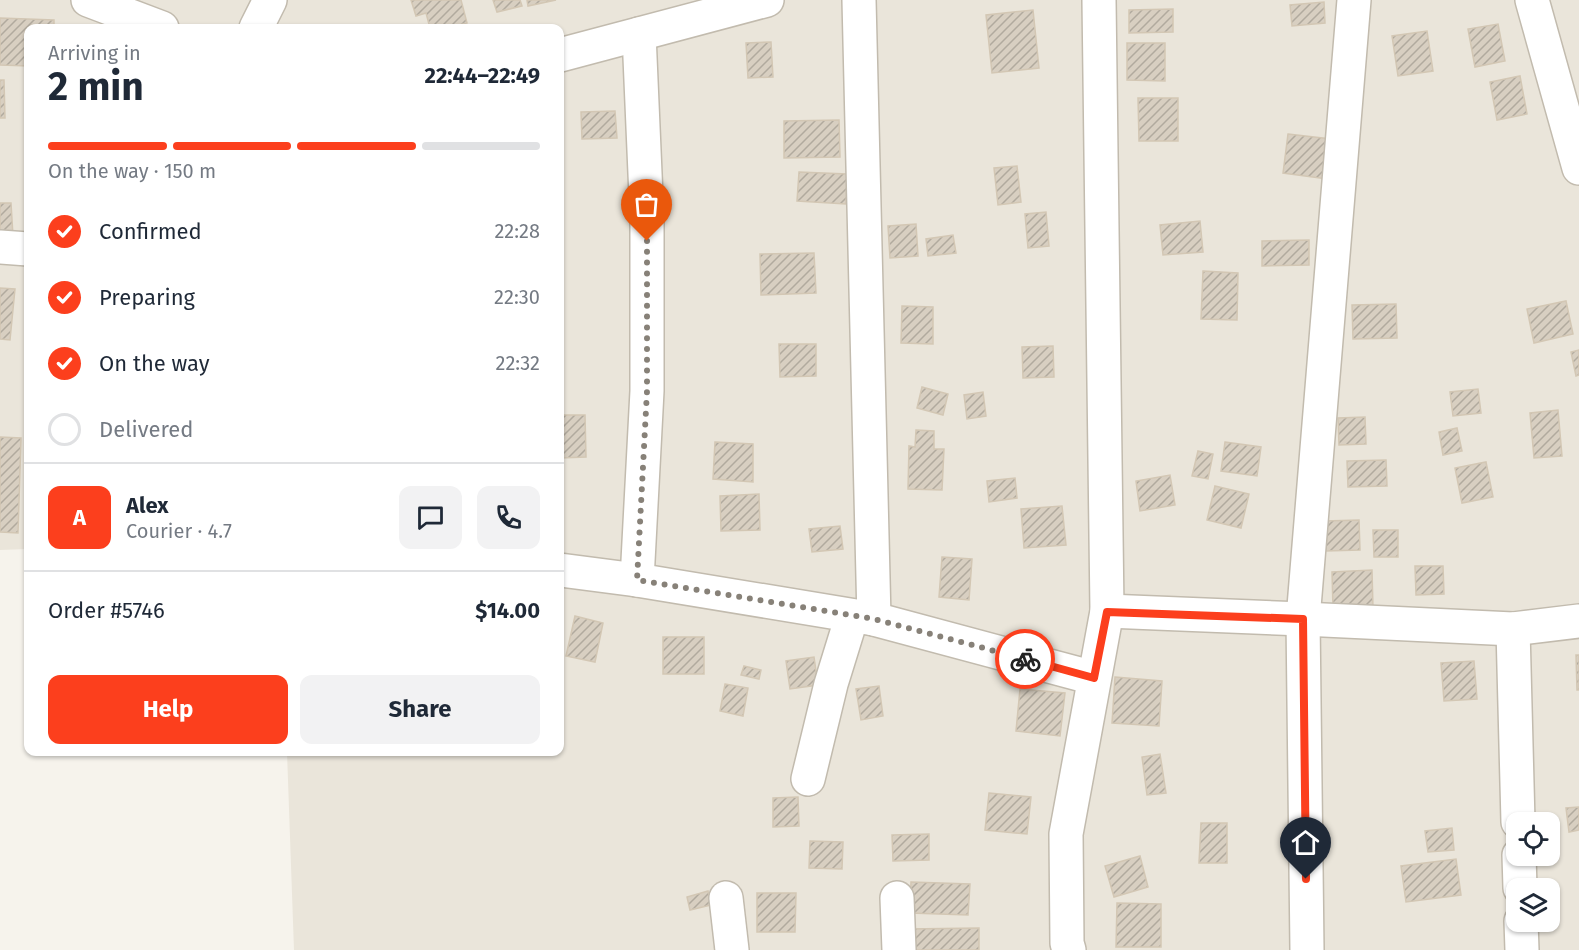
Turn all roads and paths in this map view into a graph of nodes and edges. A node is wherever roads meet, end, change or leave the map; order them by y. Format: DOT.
graph roads {
  1 [pos="88,0"];
  2 [pos="270,0"];
  3 [pos="766,0"];
  4 [pos="859,0"];
  5 [pos="1099,0"];
  6 [pos="1354,0"];
  7 [pos="1532,0"];
  8 [pos="151,24"];
  9 [pos="258,24"];
  10 [pos="639,34"];
  11 [pos="564,54"];
  12 [pos="1579,168"];
  13 [pos="0,247"];
  14 [pos="24,249"];
  15 [pos="564,571"];
  16 [pos="637,580"];
  17 [pos="1107,612"];
  18 [pos="863,617"];
  19 [pos="1303,619"];
  20 [pos="1579,621"];
  21 [pos="1513,629"];
  22 [pos="1094,678"];
  23 [pos="808,779"];
  24 [pos="1518,812"];
  25 [pos="726,898"];
  26 [pos="897,898"];
  27 [pos="1521,932"];
  28 [pos="732,950"];
  29 [pos="899,950"];
  30 [pos="1069,950"];
  31 [pos="1306,950"];
  32 [pos="1522,950"];
  1 -- 8 [label="street"];
  2 -- 9 [label="street"];
  3 -- 10 [label="street"];
  4 -- 18 [label="street"];
  5 -- 17 [label="street"];
  6 -- 19 [label="street"];
  7 -- 12 [label="street"];
  10 -- 11 [label="street"];
  10 -- 16 [label="street"];
  13 -- 14 [label="street"];
  15 -- 16 [label="street"];
  16 -- 18 [label="street"];
  17 -- 19 [label="street"];
  17 -- 22 [label="street"];
  18 -- 22 [label="street"];
  18 -- 23 [label="street"];
  19 -- 21 [label="street"];
  19 -- 31 [label="street"];
  20 -- 21 [label="street"];
  21 -- 24 [label="street"];
  22 -- 30 [label="street"];
  25 -- 28 [label="street"];
  26 -- 29 [label="street"];
  27 -- 32 [label="street"];
}
